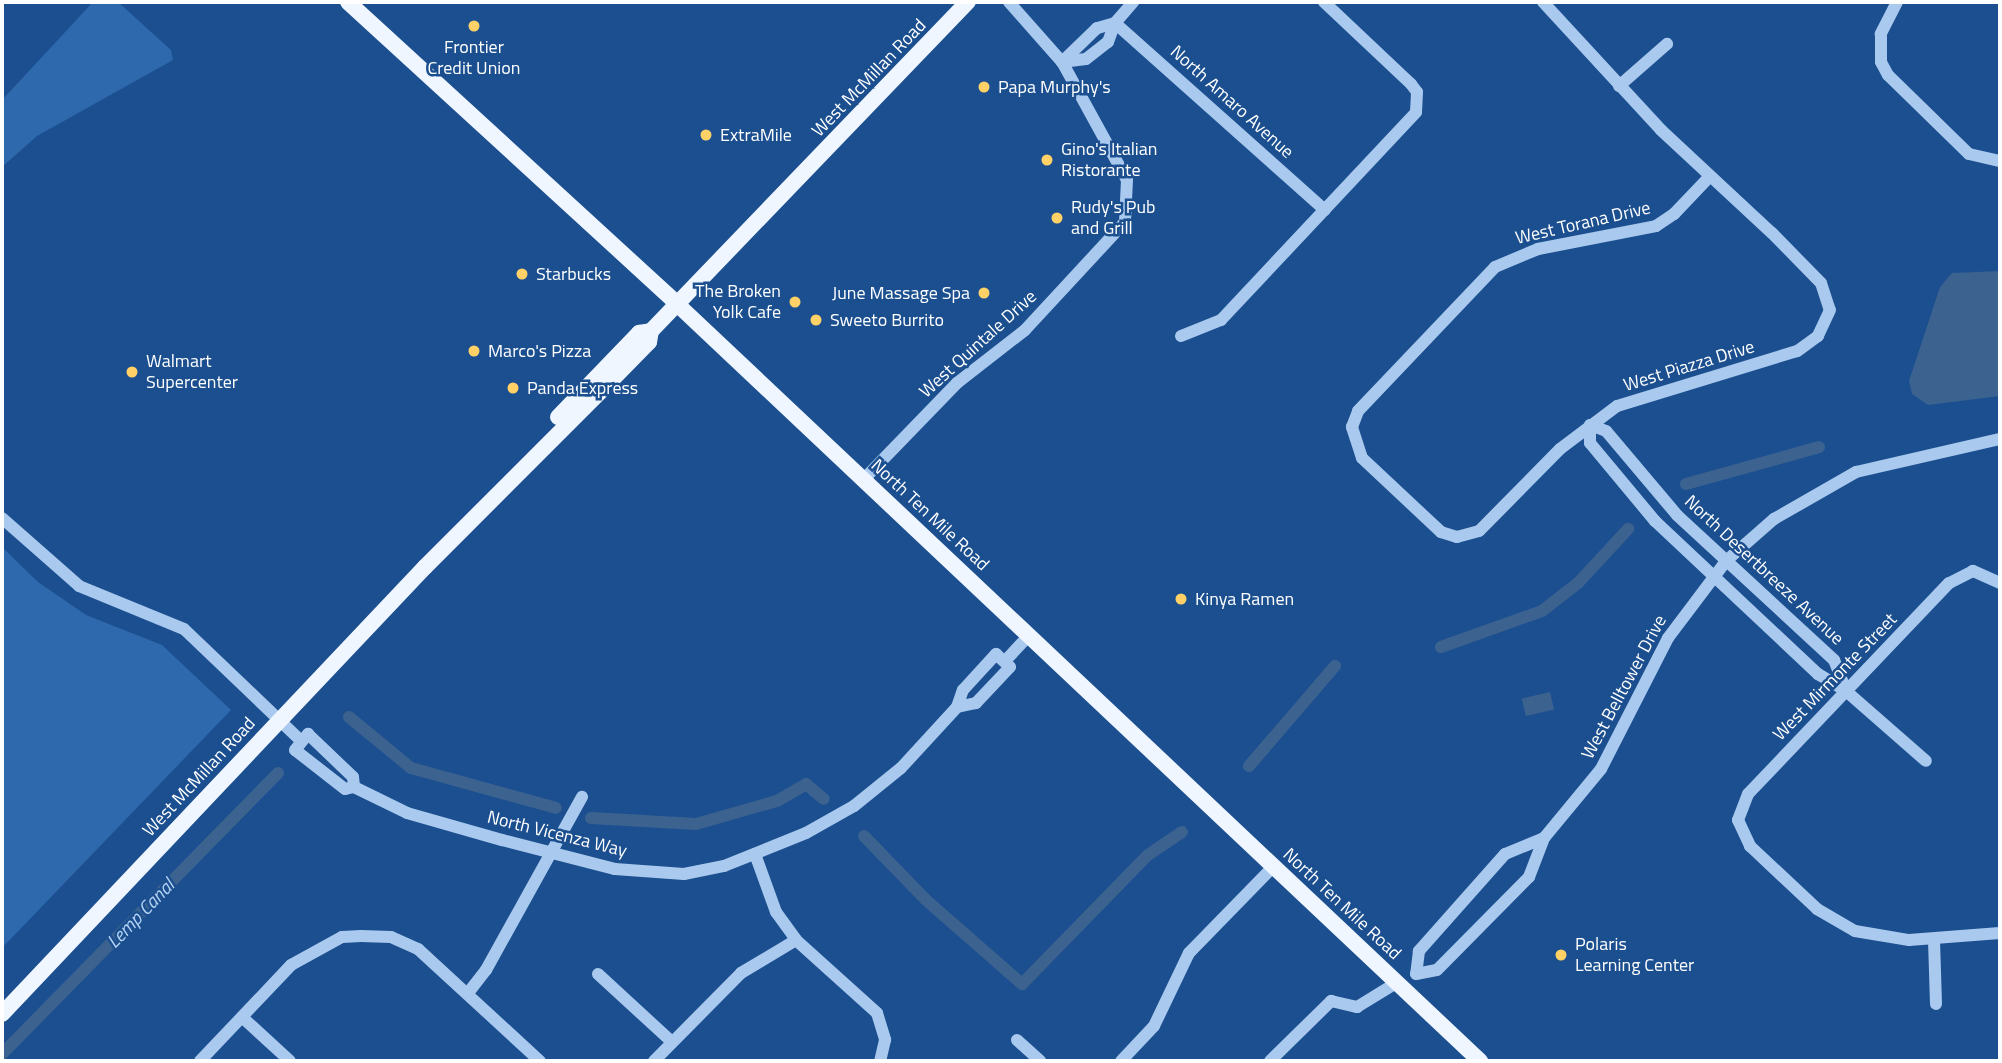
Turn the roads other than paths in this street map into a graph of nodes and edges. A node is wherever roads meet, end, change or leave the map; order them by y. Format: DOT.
graph roads {
  1 [pos="348,2"];
  2 [pos="968,2"];
  3 [pos="1009,2"];
  4 [pos="1133,2"];
  5 [pos="1324,2"];
  6 [pos="1543,2"];
  7 [pos="1897,2"];
  8 [pos="1115,23"];
  9 [pos="1667,44"];
  10 [pos="1062,62"];
  11 [pos="1619,86"];
  12 [pos="1996,162"];
  13 [pos="1710,176"];
  14 [pos="1325,210"];
  15 [pos="677,303"];
  16 [pos="1181,336"];
  17 [pos="1590,425"];
  18 [pos="2000,439"];
  19 [pos="864,480"];
  20 [pos="2,518"];
  21 [pos="1457,537"];
  22 [pos="1726,561"];
  23 [pos="1713,575"];
  24 [pos="2000,583"];
  25 [pos="1029,635"];
  26 [pos="1006,660"];
  27 [pos="1846,691"];
  28 [pos="957,706"];
  29 [pos="280,720"];
  30 [pos="300,740"];
  31 [pos="1926,761"];
  32 [pos="354,787"];
  33 [pos="582,797"];
  34 [pos="1544,838"];
  35 [pos="551,853"];
  36 [pos="755,854"];
  37 [pos="1274,866"];
  38 [pos="2000,933"];
  39 [pos="796,940"];
  40 [pos="1934,940"];
  41 [pos="598,974"];
  42 [pos="1416,974"];
  43 [pos="1401,985"];
  44 [pos="468,993"];
  45 [pos="1936,1004"];
  46 [pos="2,1014"];
  47 [pos="242,1017"];
  48 [pos="1017,1040"];
  49 [pos="673,1042"];
  50 [pos="200,1061"];
  51 [pos="290,1061"];
  52 [pos="541,1061"];
  53 [pos="654,1061"];
  54 [pos="880,1061"];
  55 [pos="1040,1061"];
  56 [pos="1121,1061"];
  57 [pos="1270,1061"];
  58 [pos="1480,1061"];
  1 -- 15 [label="main road, North Ten Mile Road"];
  2 -- 15 [label="main road, West McMillan Road"];
  3 -- 10 [label="street"];
  4 -- 8 [label="street"];
  5 -- 14 [label="street"];
  6 -- 11 [label="street"];
  7 -- 12 [label="street"];
  8 -- 10 [label="street"];
  8 -- 14 [label="street, North Amaro Avenue"];
  9 -- 11 [label="street"];
  10 -- 19 [label="street, West Quintale Drive"];
  11 -- 13 [label="street"];
  13 -- 17 [label="street, West Piazza Drive"];
  13 -- 21 [label="street, West Torana Drive"];
  14 -- 16 [label="street"];
  15 -- 19 [label="main road, North Ten Mile Road"];
  15 -- 29 [label="main road, West McMillan Road"];
  17 -- 21 [label="street, West Piazza Drive"];
  17 -- 22 [label="street, North Desertbreeze Avenue"];
  17 -- 23 [label="street"];
  18 -- 22 [label="street, West Belltower Drive"];
  19 -- 25 [label="main road, North Ten Mile Road"];
  20 -- 29 [label="street, North Vicenza Way"];
  22 -- 23 [label="street, West Belltower Drive"];
  22 -- 27 [label="street, North Desertbreeze Avenue"];
  23 -- 27 [label="street"];
  23 -- 34 [label="street, West Belltower Drive"];
  24 -- 27 [label="street, West Mirmonte Street"];
  25 -- 26 [label="street, North Vicenza Way"];
  25 -- 37 [label="main road, North Ten Mile Road"];
  26 -- 28 [label="street, North Vicenza Way"];
  26 -- 28 [label="street, North Vicenza Way"];
  27 -- 31 [label="street"];
  27 -- 40 [label="street, West Mirmonte Street"];
  28 -- 36 [label="street, North Vicenza Way"];
  29 -- 30 [label="street, North Vicenza Way"];
  29 -- 46 [label="main road, West McMillan Road"];
  30 -- 32 [label="street, North Vicenza Way"];
  30 -- 32 [label="street, North Vicenza Way"];
  32 -- 35 [label="street, North Vicenza Way"];
  33 -- 35 [label="street"];
  34 -- 42 [label="street, West Belltower Drive"];
  34 -- 42 [label="street, West Belltower Drive"];
  35 -- 36 [label="street, North Vicenza Way"];
  35 -- 44 [label="street"];
  36 -- 39 [label="street"];
  37 -- 43 [label="main road, North Ten Mile Road"];
  37 -- 56 [label="street"];
  38 -- 40 [label="street"];
  39 -- 49 [label="street"];
  39 -- 54 [label="street"];
  40 -- 45 [label="street"];
  41 -- 49 [label="street"];
  42 -- 43 [label="street, West Belltower Drive"];
  43 -- 57 [label="street, West Belltower Drive"];
  43 -- 58 [label="main road, North Ten Mile Road"];
  44 -- 47 [label="street"];
  44 -- 52 [label="street"];
  47 -- 50 [label="street"];
  47 -- 51 [label="street"];
  48 -- 55 [label="street"];
  49 -- 53 [label="street"];
}
